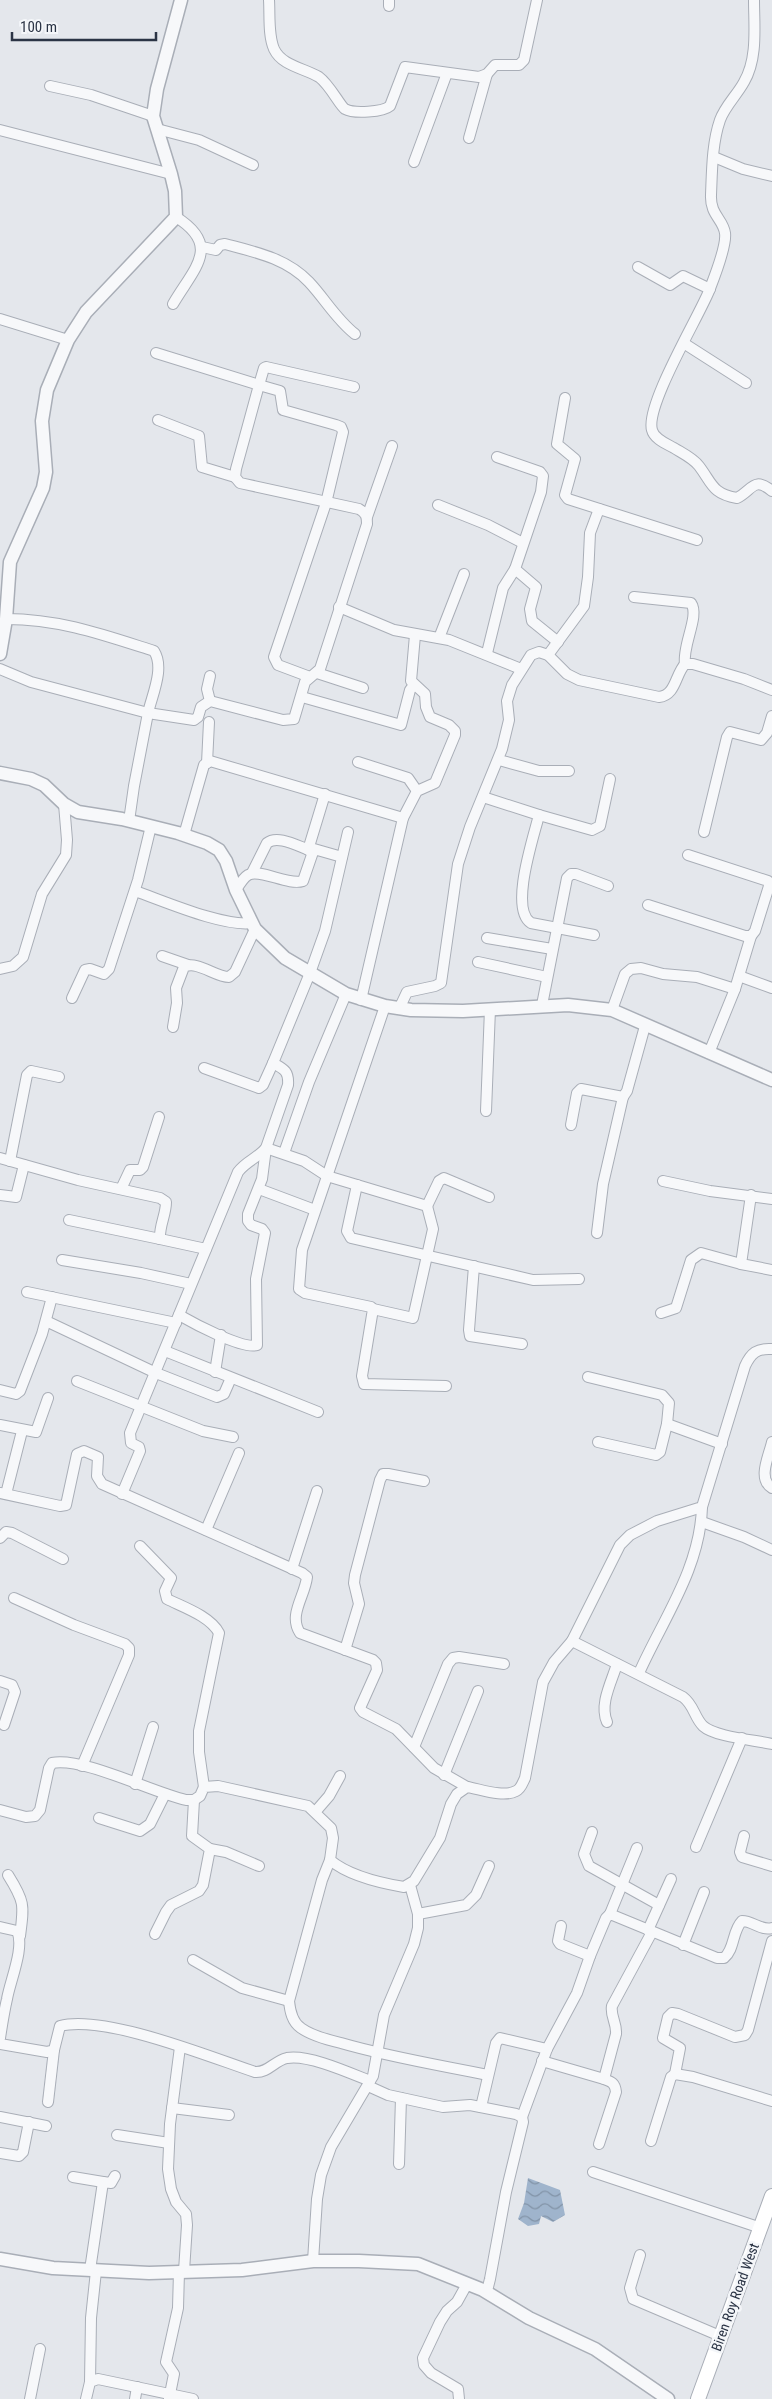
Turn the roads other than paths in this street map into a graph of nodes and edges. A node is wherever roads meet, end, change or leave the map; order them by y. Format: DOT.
graph roads {
  1 [pos="181,0"];
  2 [pos="269,0"];
  3 [pos="537,0"];
  4 [pos="754,0"];
  5 [pos="447,73"];
  6 [pos="487,74"];
  7 [pos="50,86"];
  8 [pos="155,123"];
  9 [pos="0,130"];
  10 [pos="469,138"];
  11 [pos="714,157"];
  12 [pos="414,162"];
  13 [pos="253,165"];
  14 [pos="171,174"];
  15 [pos="772,176"];
  16 [pos="176,217"];
  17 [pos="202,247"];
  18 [pos="638,266"];
  19 [pos="710,289"];
  20 [pos="173,304"];
  21 [pos="0,319"];
  22 [pos="355,334"];
  23 [pos="68,340"];
  24 [pos="685,344"];
  25 [pos="156,352"];
  26 [pos="746,383"];
  27 [pos="258,385"];
  28 [pos="354,387"];
  29 [pos="566,398"];
  30 [pos="158,420"];
  31 [pos="392,446"];
  32 [pos="497,456"];
  33 [pos="235,477"];
  34 [pos="770,485"];
  35 [pos="326,502"];
  36 [pos="438,505"];
  37 [pos="599,509"];
  38 [pos="367,517"];
  39 [pos="697,540"];
  40 [pos="523,543"];
  41 [pos="515,569"];
  42 [pos="464,574"];
  43 [pos="634,597"];
  44 [pos="339,606"];
  45 [pos="6,619"];
  46 [pos="415,636"];
  47 [pos="439,638"];
  48 [pos="1,640"];
  49 [pos="558,642"];
  50 [pos="0,654"];
  51 [pos="487,654"];
  52 [pos="548,655"];
  53 [pos="685,664"];
  54 [pos="521,668"];
  55 [pos="0,669"];
  56 [pos="313,675"];
  57 [pos="210,676"];
  58 [pos="414,684"];
  59 [pos="771,687"];
  60 [pos="363,688"];
  61 [pos="302,697"];
  62 [pos="210,702"];
  63 [pos="148,714"];
  64 [pos="772,716"];
  65 [pos="210,722"];
  66 [pos="499,760"];
  67 [pos="358,762"];
  68 [pos="207,763"];
  69 [pos="569,771"];
  70 [pos="0,773"];
  71 [pos="610,779"];
  72 [pos="417,791"];
  73 [pos="325,794"];
  74 [pos="483,797"];
  75 [pos="64,804"];
  76 [pos="540,815"];
  77 [pos="404,818"];
  78 [pos="130,821"];
  79 [pos="150,826"];
  80 [pos="348,832"];
  81 [pos="704,832"];
  82 [pos="184,834"];
  83 [pos="310,851"];
  84 [pos="688,855"];
  85 [pos="342,857"];
  86 [pos="252,873"];
  87 [pos="770,885"];
  88 [pos="608,886"];
  89 [pos="135,890"];
  90 [pos="236,890"];
  91 [pos="648,905"];
  92 [pos="768,905"];
  93 [pos="253,926"];
  94 [pos="557,927"];
  95 [pos="594,935"];
  96 [pos="751,936"];
  97 [pos="487,938"];
  98 [pos="552,949"];
  99 [pos="162,956"];
  100 [pos="478,962"];
  101 [pos="188,965"];
  102 [pos="0,969"];
  103 [pos="310,973"];
  104 [pos="739,976"];
  105 [pos="547,977"];
  106 [pos="772,988"];
  107 [pos="735,989"];
  108 [pos="346,994"];
  109 [pos="72,998"];
  110 [pos="361,1000"];
  111 [pos="542,1005"];
  112 [pos="385,1006"];
  113 [pos="399,1009"];
  114 [pos="490,1009"];
  115 [pos="612,1010"];
  116 [pos="645,1026"];
  117 [pos="173,1027"];
  118 [pos="709,1052"];
  119 [pos="273,1063"];
  120 [pos="204,1068"];
  121 [pos="59,1077"];
  122 [pos="772,1080"];
  123 [pos="623,1097"];
  124 [pos="486,1111"];
  125 [pos="159,1117"];
  126 [pos="571,1125"];
  127 [pos="266,1148"];
  128 [pos="284,1153"];
  129 [pos="5,1160"];
  130 [pos="24,1165"];
  131 [pos="326,1176"];
  132 [pos="663,1181"];
  133 [pos="358,1185"];
  134 [pos="121,1189"];
  135 [pos="259,1189"];
  136 [pos="0,1195"];
  137 [pos="751,1195"];
  138 [pos="489,1196"];
  139 [pos="772,1199"];
  140 [pos="427,1206"];
  141 [pos="315,1210"];
  142 [pos="69,1220"];
  143 [pos="597,1234"];
  144 [pos="160,1239"];
  145 [pos="206,1249"];
  146 [pos="428,1256"];
  147 [pos="62,1260"];
  148 [pos="742,1264"];
  149 [pos="474,1266"];
  150 [pos="772,1270"];
  151 [pos="579,1279"];
  152 [pos="191,1284"];
  153 [pos="27,1292"];
  154 [pos="52,1297"];
  155 [pos="373,1310"];
  156 [pos="661,1313"];
  157 [pos="177,1319"];
  158 [pos="46,1321"];
  159 [pos="221,1335"];
  160 [pos="522,1344"];
  161 [pos="772,1349"];
  162 [pos="165,1351"];
  163 [pos="215,1372"];
  164 [pos="156,1373"];
  165 [pos="231,1378"];
  166 [pos="588,1378"];
  167 [pos="77,1381"];
  168 [pos="446,1386"];
  169 [pos="0,1390"];
  170 [pos="48,1398"];
  171 [pos="141,1408"];
  172 [pos="318,1412"];
  173 [pos="0,1424"];
  174 [pos="667,1424"];
  175 [pos="22,1431"];
  176 [pos="233,1437"];
  177 [pos="598,1442"];
  178 [pos="772,1442"];
  179 [pos="722,1444"];
  180 [pos="239,1453"];
  181 [pos="424,1481"];
  182 [pos="772,1488"];
  183 [pos="317,1491"];
  184 [pos="3,1494"];
  185 [pos="122,1494"];
  186 [pos="702,1508"];
  187 [pos="702,1522"];
  188 [pos="206,1530"];
  189 [pos="0,1538"];
  190 [pos="140,1546"];
  191 [pos="772,1550"];
  192 [pos="63,1559"];
  193 [pos="292,1569"];
  194 [pos="14,1598"];
  195 [pos="572,1641"];
  196 [pos="345,1650"];
  197 [pos="504,1664"];
  198 [pos="618,1664"];
  199 [pos="639,1674"];
  200 [pos="0,1681"];
  201 [pos="478,1692"];
  202 [pos="607,1722"];
  203 [pos="4,1725"];
  204 [pos="153,1727"];
  205 [pos="742,1738"];
  206 [pos="771,1743"];
  207 [pos="414,1747"];
  208 [pos="82,1766"];
  209 [pos="444,1775"];
  210 [pos="340,1776"];
  211 [pos="135,1784"];
  212 [pos="204,1786"];
  213 [pos="467,1787"];
  214 [pos="164,1794"];
  215 [pos="194,1800"];
  216 [pos="0,1810"];
  217 [pos="316,1811"];
  218 [pos="99,1818"];
  219 [pos="592,1832"];
  220 [pos="744,1836"];
  221 [pos="696,1847"];
  222 [pos="637,1848"];
  223 [pos="210,1849"];
  224 [pos="330,1860"];
  225 [pos="259,1866"];
  226 [pos="489,1866"];
  227 [pos="772,1866"];
  228 [pos="8,1874"];
  229 [pos="671,1878"];
  230 [pos="410,1885"];
  231 [pos="622,1886"];
  232 [pos="704,1892"];
  233 [pos="659,1905"];
  234 [pos="418,1914"];
  235 [pos="610,1914"];
  236 [pos="561,1926"];
  237 [pos="0,1927"];
  238 [pos="772,1928"];
  239 [pos="650,1931"];
  240 [pos="155,1934"];
  241 [pos="20,1936"];
  242 [pos="772,1942"];
  243 [pos="683,1945"];
  244 [pos="590,1956"];
  245 [pos="193,1960"];
  246 [pos="289,2001"];
  247 [pos="0,2038"];
  248 [pos="0,2044"];
  249 [pos="180,2047"];
  250 [pos="547,2049"];
  251 [pos="54,2050"];
  252 [pos="377,2052"];
  253 [pos="542,2061"];
  254 [pos="675,2074"];
  255 [pos="488,2075"];
  256 [pos="604,2079"];
  257 [pos="369,2084"];
  258 [pos="401,2098"];
  259 [pos="772,2101"];
  260 [pos="48,2102"];
  261 [pos="481,2107"];
  262 [pos="172,2108"];
  263 [pos="229,2115"];
  264 [pos="522,2117"];
  265 [pos="0,2118"];
  266 [pos="29,2122"];
  267 [pos="46,2126"];
  268 [pos="117,2135"];
  269 [pos="650,2141"];
  270 [pos="169,2143"];
  271 [pos="599,2144"];
  272 [pos="0,2153"];
  273 [pos="398,2164"];
  274 [pos="593,2172"];
  275 [pos="115,2176"];
  276 [pos="73,2177"];
  277 [pos="103,2182"];
  278 [pos="772,2196"];
  279 [pos="761,2228"];
  280 [pos="640,2255"];
  281 [pos="0,2259"];
  282 [pos="312,2261"];
  283 [pos="93,2270"];
  284 [pos="181,2272"];
  285 [pos="467,2284"];
  286 [pos="483,2290"];
  287 [pos="720,2336"];
  288 [pos="40,2350"];
  289 [pos="90,2382"];
  290 [pos="137,2387"];
  291 [pos="170,2397"];
  292 [pos="30,2399"];
  293 [pos="86,2399"];
  294 [pos="135,2399"];
  295 [pos="192,2399"];
  296 [pos="459,2399"];
  297 [pos="668,2399"];
  298 [pos="698,2399"];
  1 -- 8 [label="street"];
  2 -- 5 [label="street"];
  3 -- 6 [label="street"];
  4 -- 11 [label="street"];
  5 -- 6 [label="street"];
  5 -- 12 [label="street"];
  6 -- 10 [label="street"];
  7 -- 8 [label="street"];
  8 -- 13 [label="street"];
  8 -- 14 [label="street"];
  9 -- 14 [label="street"];
  11 -- 15 [label="street"];
  11 -- 19 [label="street"];
  14 -- 16 [label="street"];
  16 -- 17 [label="street"];
  16 -- 23 [label="street"];
  17 -- 20 [label="street"];
  17 -- 22 [label="street"];
  18 -- 19 [label="street"];
  19 -- 24 [label="street"];
  21 -- 23 [label="street"];
  23 -- 45 [label="street"];
  24 -- 26 [label="street"];
  24 -- 34 [label="street"];
  25 -- 27 [label="street"];
  27 -- 28 [label="street"];
  27 -- 33 [label="street"];
  27 -- 35 [label="street"];
  29 -- 37 [label="street"];
  30 -- 33 [label="street"];
  31 -- 38 [label="street"];
  32 -- 40 [label="street"];
  33 -- 35 [label="street"];
  35 -- 38 [label="street"];
  35 -- 56 [label="street"];
  36 -- 40 [label="street"];
  37 -- 39 [label="street"];
  37 -- 49 [label="street"];
  38 -- 44 [label="street"];
  40 -- 41 [label="street"];
  41 -- 49 [label="street"];
  41 -- 51 [label="street"];
  42 -- 47 [label="street"];
  43 -- 53 [label="street"];
  44 -- 46 [label="street"];
  44 -- 56 [label="street"];
  45 -- 48 [label="street"];
  45 -- 63 [label="street"];
  46 -- 47 [label="street"];
  46 -- 58 [label="street"];
  47 -- 51 [label="street"];
  48 -- 50 [label="street"];
  49 -- 52 [label="street"];
  51 -- 54 [label="street"];
  52 -- 53 [label="street"];
  52 -- 54 [label="street"];
  53 -- 59 [label="street"];
  54 -- 66 [label="street"];
  55 -- 63 [label="street"];
  56 -- 60 [label="street"];
  56 -- 61 [label="street"];
  57 -- 62 [label="street"];
  58 -- 61 [label="street"];
  58 -- 72 [label="street"];
  61 -- 62 [label="street"];
  62 -- 63 [label="street"];
  63 -- 78 [label="street"];
  64 -- 81 [label="street"];
  65 -- 68 [label="street"];
  66 -- 69 [label="street"];
  66 -- 74 [label="street"];
  67 -- 72 [label="street"];
  68 -- 73 [label="street"];
  68 -- 82 [label="street"];
  70 -- 75 [label="street"];
  71 -- 76 [label="street"];
  72 -- 77 [label="street"];
  73 -- 77 [label="street"];
  73 -- 83 [label="street"];
  74 -- 76 [label="street"];
  74 -- 113 [label="street"];
  75 -- 78 [label="street"];
  75 -- 102 [label="street"];
  76 -- 94 [label="street"];
  77 -- 110 [label="street"];
  78 -- 79 [label="street"];
  79 -- 82 [label="street"];
  79 -- 89 [label="street"];
  80 -- 85 [label="street"];
  82 -- 90 [label="street"];
  83 -- 85 [label="street"];
  83 -- 86 [label="street"];
  83 -- 86 [label="street"];
  84 -- 87 [label="street"];
  85 -- 103 [label="street"];
  86 -- 90 [label="street"];
  87 -- 92 [label="street"];
  88 -- 94 [label="street"];
  89 -- 93 [label="street"];
  89 -- 109 [label="street"];
  90 -- 93 [label="street"];
  91 -- 96 [label="street"];
  92 -- 96 [label="street"];
  93 -- 101 [label="street"];
  93 -- 103 [label="street"];
  94 -- 95 [label="street"];
  94 -- 98 [label="street"];
  96 -- 104 [label="street"];
  97 -- 98 [label="street"];
  98 -- 105 [label="street"];
  99 -- 101 [label="street"];
  100 -- 105 [label="street"];
  101 -- 117 [label="street"];
  103 -- 108 [label="street"];
  103 -- 119 [label="street"];
  104 -- 106 [label="street"];
  104 -- 107 [label="street"];
  105 -- 111 [label="street"];
  107 -- 115 [label="street"];
  107 -- 118 [label="street"];
  108 -- 110 [label="street"];
  108 -- 128 [label="street"];
  110 -- 112 [label="street"];
  111 -- 114 [label="street"];
  111 -- 115 [label="street"];
  112 -- 113 [label="street"];
  112 -- 131 [label="street"];
  113 -- 114 [label="street"];
  114 -- 124 [label="street"];
  115 -- 116 [label="street"];
  116 -- 118 [label="street"];
  116 -- 123 [label="street"];
  118 -- 122 [label="street"];
  119 -- 120 [label="street"];
  119 -- 127 [label="street"];
  121 -- 129 [label="street"];
  123 -- 126 [label="street"];
  123 -- 143 [label="street"];
  125 -- 134 [label="street"];
  127 -- 128 [label="street"];
  127 -- 135 [label="street"];
  127 -- 145 [label="street"];
  128 -- 131 [label="street"];
  129 -- 130 [label="street"];
  130 -- 134 [label="street"];
  130 -- 136 [label="street"];
  131 -- 133 [label="street"];
  131 -- 141 [label="street"];
  132 -- 137 [label="street"];
  133 -- 140 [label="street"];
  133 -- 146 [label="street"];
  134 -- 144 [label="street"];
  135 -- 141 [label="street"];
  135 -- 159 [label="street"];
  137 -- 139 [label="street"];
  137 -- 148 [label="street"];
  138 -- 140 [label="street"];
  140 -- 146 [label="street"];
  141 -- 155 [label="street"];
  142 -- 144 [label="street"];
  144 -- 145 [label="street"];
  145 -- 152 [label="street"];
  146 -- 149 [label="street"];
  146 -- 155 [label="street"];
  147 -- 152 [label="street"];
  148 -- 150 [label="street"];
  148 -- 156 [label="street"];
  149 -- 151 [label="street"];
  149 -- 160 [label="street"];
  152 -- 157 [label="street"];
  153 -- 154 [label="street"];
  154 -- 157 [label="street"];
  154 -- 158 [label="street"];
  155 -- 168 [label="street"];
  157 -- 159 [label="street"];
  157 -- 162 [label="street"];
  158 -- 164 [label="street"];
  158 -- 169 [label="street"];
  159 -- 163 [label="street"];
  161 -- 179 [label="street"];
  162 -- 163 [label="street"];
  162 -- 164 [label="street"];
  163 -- 165 [label="street"];
  164 -- 165 [label="street"];
  164 -- 171 [label="street"];
  165 -- 172 [label="street"];
  166 -- 174 [label="street"];
  167 -- 171 [label="street"];
  170 -- 175 [label="street"];
  171 -- 176 [label="street"];
  171 -- 185 [label="street"];
  173 -- 175 [label="street"];
  174 -- 177 [label="street"];
  174 -- 179 [label="street"];
  175 -- 184 [label="street"];
  178 -- 182 [label="street"];
  179 -- 186 [label="street"];
  180 -- 188 [label="street"];
  181 -- 196 [label="street"];
  183 -- 193 [label="street"];
  184 -- 185 [label="street"];
  185 -- 188 [label="street"];
  186 -- 187 [label="street"];
  186 -- 195 [label="street"];
  187 -- 191 [label="street"];
  187 -- 199 [label="street"];
  188 -- 193 [label="street"];
  189 -- 192 [label="street"];
  190 -- 212 [label="street"];
  193 -- 196 [label="street"];
  194 -- 208 [label="street"];
  195 -- 198 [label="street"];
  195 -- 213 [label="street"];
  196 -- 207 [label="street"];
  197 -- 207 [label="street"];
  198 -- 199 [label="street"];
  198 -- 202 [label="street"];
  199 -- 205 [label="street"];
  200 -- 203 [label="street"];
  201 -- 209 [label="street"];
  204 -- 211 [label="street"];
  205 -- 206 [label="street"];
  205 -- 221 [label="street"];
  207 -- 209 [label="street"];
  208 -- 211 [label="street"];
  208 -- 216 [label="street"];
  209 -- 213 [label="street"];
  210 -- 217 [label="street"];
  211 -- 214 [label="street"];
  212 -- 215 [label="street"];
  212 -- 217 [label="street"];
  213 -- 230 [label="street"];
  214 -- 215 [label="street"];
  214 -- 218 [label="street"];
  215 -- 223 [label="street"];
  217 -- 224 [label="street"];
  219 -- 231 [label="street"];
  220 -- 227 [label="street"];
  222 -- 231 [label="street"];
  223 -- 225 [label="street"];
  223 -- 240 [label="street"];
  224 -- 230 [label="street"];
  224 -- 246 [label="street"];
  226 -- 234 [label="street"];
  228 -- 241 [label="street"];
  229 -- 233 [label="street"];
  230 -- 234 [label="street"];
  231 -- 233 [label="street"];
  231 -- 235 [label="street"];
  232 -- 243 [label="street"];
  233 -- 239 [label="street"];
  234 -- 252 [label="street"];
  235 -- 239 [label="street"];
  235 -- 244 [label="street"];
  236 -- 244 [label="street"];
  237 -- 241 [label="street"];
  238 -- 243 [label="street"];
  239 -- 243 [label="street"];
  239 -- 256 [label="street"];
  241 -- 247 [label="street"];
  242 -- 254 [label="street"];
  244 -- 250 [label="street"];
  245 -- 246 [label="street"];
  246 -- 252 [label="street"];
  248 -- 251 [label="street"];
  249 -- 251 [label="street"];
  249 -- 257 [label="street"];
  249 -- 262 [label="street"];
  250 -- 253 [label="street"];
  250 -- 255 [label="street"];
  251 -- 260 [label="street"];
  252 -- 255 [label="street"];
  252 -- 257 [label="street"];
  253 -- 256 [label="street"];
  253 -- 264 [label="street"];
  254 -- 259 [label="street"];
  254 -- 269 [label="street"];
  255 -- 261 [label="street"];
  256 -- 271 [label="street"];
  257 -- 258 [label="street"];
  257 -- 282 [label="street"];
  258 -- 261 [label="street"];
  258 -- 273 [label="street"];
  261 -- 264 [label="street"];
  262 -- 263 [label="street"];
  262 -- 270 [label="street"];
  264 -- 286 [label="street"];
  265 -- 266 [label="street"];
  266 -- 267 [label="street"];
  266 -- 272 [label="street"];
  268 -- 270 [label="street"];
  270 -- 284 [label="street"];
  274 -- 279 [label="street"];
  275 -- 277 [label="street"];
  276 -- 277 [label="street"];
  277 -- 283 [label="street"];
  278 -- 279 [label="main road, Biren Roy Road West"];
  279 -- 287 [label="main road, Biren Roy Road West"];
  280 -- 287 [label="street"];
  281 -- 283 [label="street"];
  282 -- 284 [label="street"];
  282 -- 285 [label="street"];
  283 -- 284 [label="street"];
  283 -- 289 [label="street"];
  284 -- 291 [label="street"];
  285 -- 286 [label="street"];
  285 -- 296 [label="street"];
  286 -- 297 [label="street"];
  287 -- 298 [label="main road, Biren Roy Road West"];
  288 -- 292 [label="street"];
  289 -- 290 [label="street"];
  289 -- 293 [label="street"];
  290 -- 291 [label="street"];
  290 -- 294 [label="street"];
  291 -- 295 [label="street"];
}
